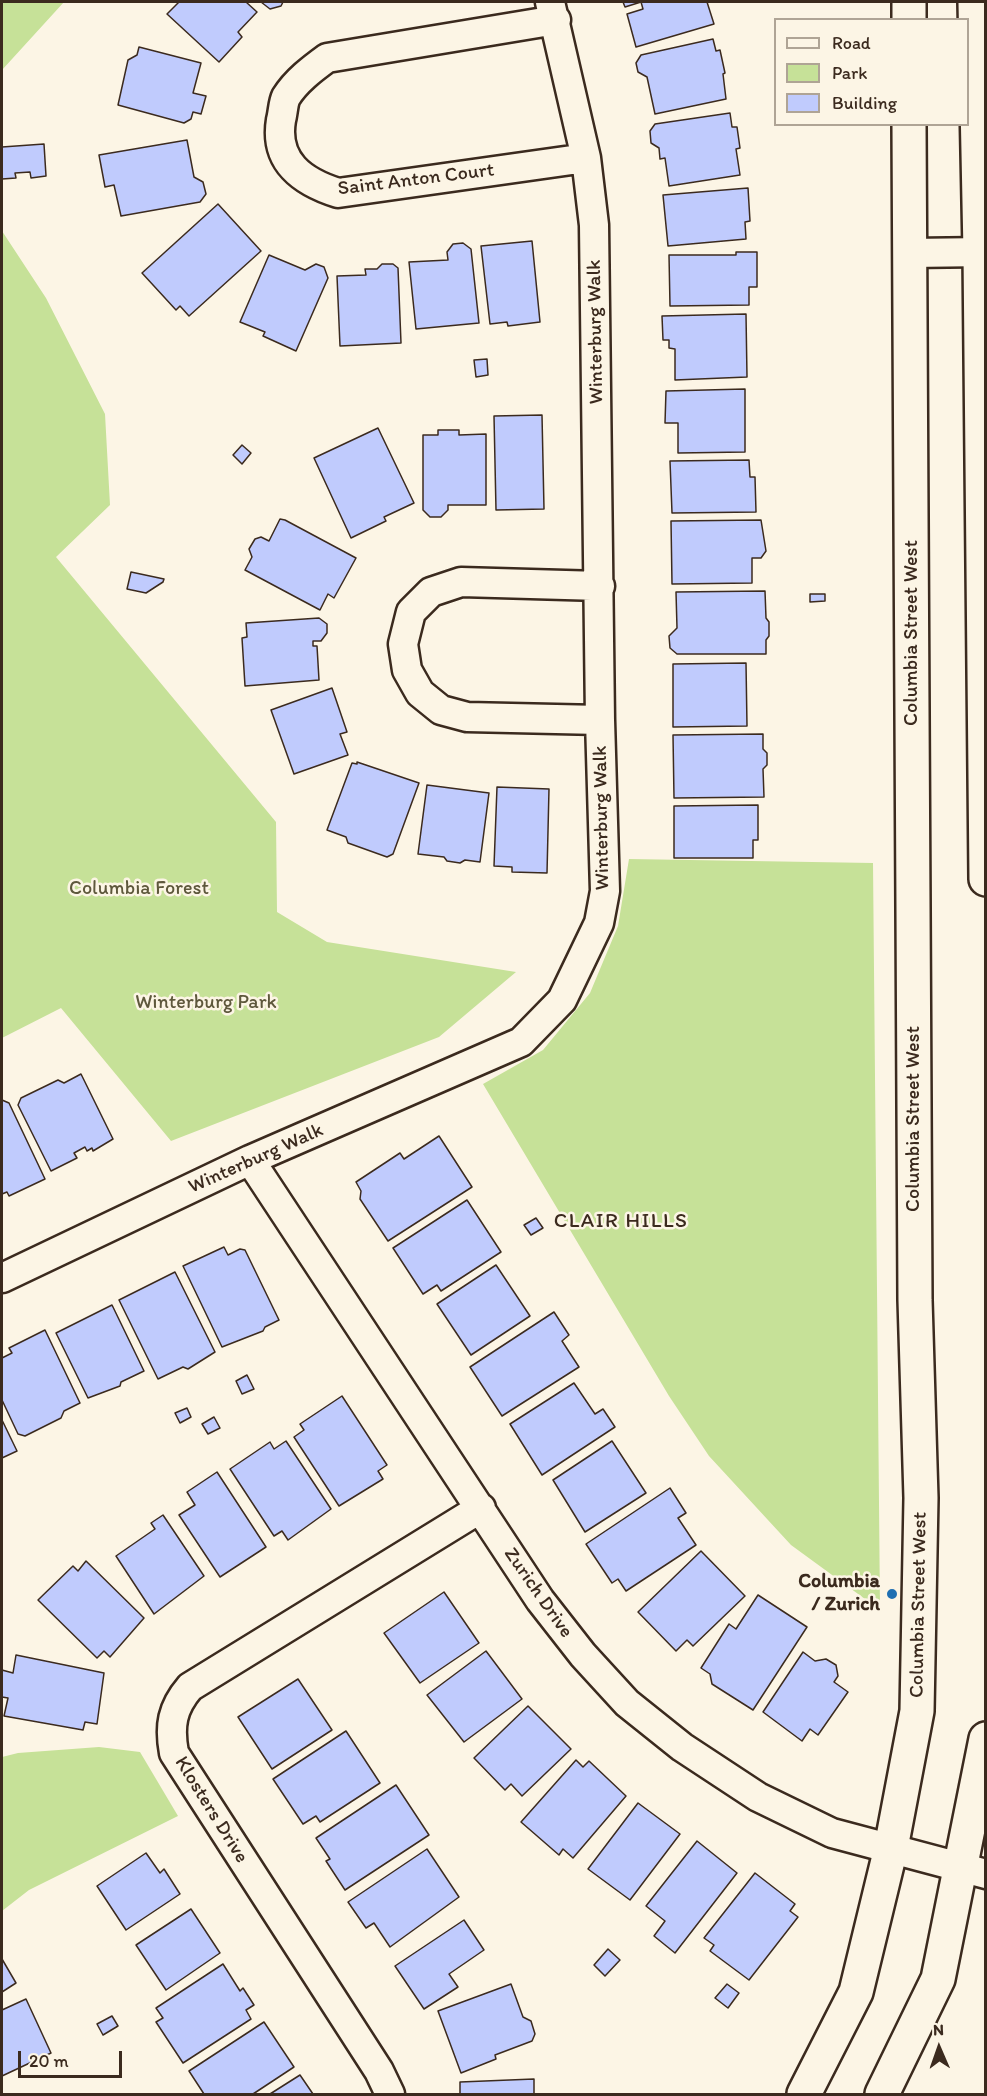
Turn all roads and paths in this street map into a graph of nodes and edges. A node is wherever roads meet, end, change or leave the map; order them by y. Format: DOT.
graph roads {
  1 [pos="909,2"];
  2 [pos="975,2"];
  3 [pos="553,11"];
  4 [pos="909,18"];
  5 [pos="909,126"];
  6 [pos="586,158"];
  7 [pos="983,252"];
  8 [pos="910,253"];
  9 [pos="600,585"];
  10 [pos="600,720"];
  11 [pos="986,879"];
  12 [pos="250,1160"];
  13 [pos="2,1278"];
  14 [pos="481,1508"];
  15 [pos="986,1739"];
  16 [pos="891,1848"];
  17 [pos="974,1871"];
  18 [pos="390,2094"];
  19 [pos="804,2094"];
  20 [pos="882,2094"];
  1 -- 4 [label="main road"];
  2 -- 7 [label="main road"];
  3 -- 6 [label="street, Winterburg Walk"];
  3 -- 6 [label="street, Saint Anton Court"];
  5 -- 8 [label="main road, Columbia Street West"];
  6 -- 9 [label="street, Winterburg Walk"];
  7 -- 8 [label="street"];
  7 -- 11 [label="main road"];
  8 -- 16 [label="main road, Columbia Street West"];
  9 -- 10 [label="street, Winterburg Walk"];
  9 -- 10 [label="street"];
  10 -- 12 [label="street, Winterburg Walk"];
  12 -- 13 [label="street, Winterburg Walk"];
  12 -- 14 [label="street, Zurich Drive"];
  14 -- 16 [label="street, Zurich Drive"];
  14 -- 18 [label="street, Klosters Drive"];
  15 -- 17 [label="main road"];
  16 -- 17 [label="street, Zurich Drive"];
  16 -- 19 [label="main road, Columbia Street West"];
  17 -- 20 [label="main road"];
}
